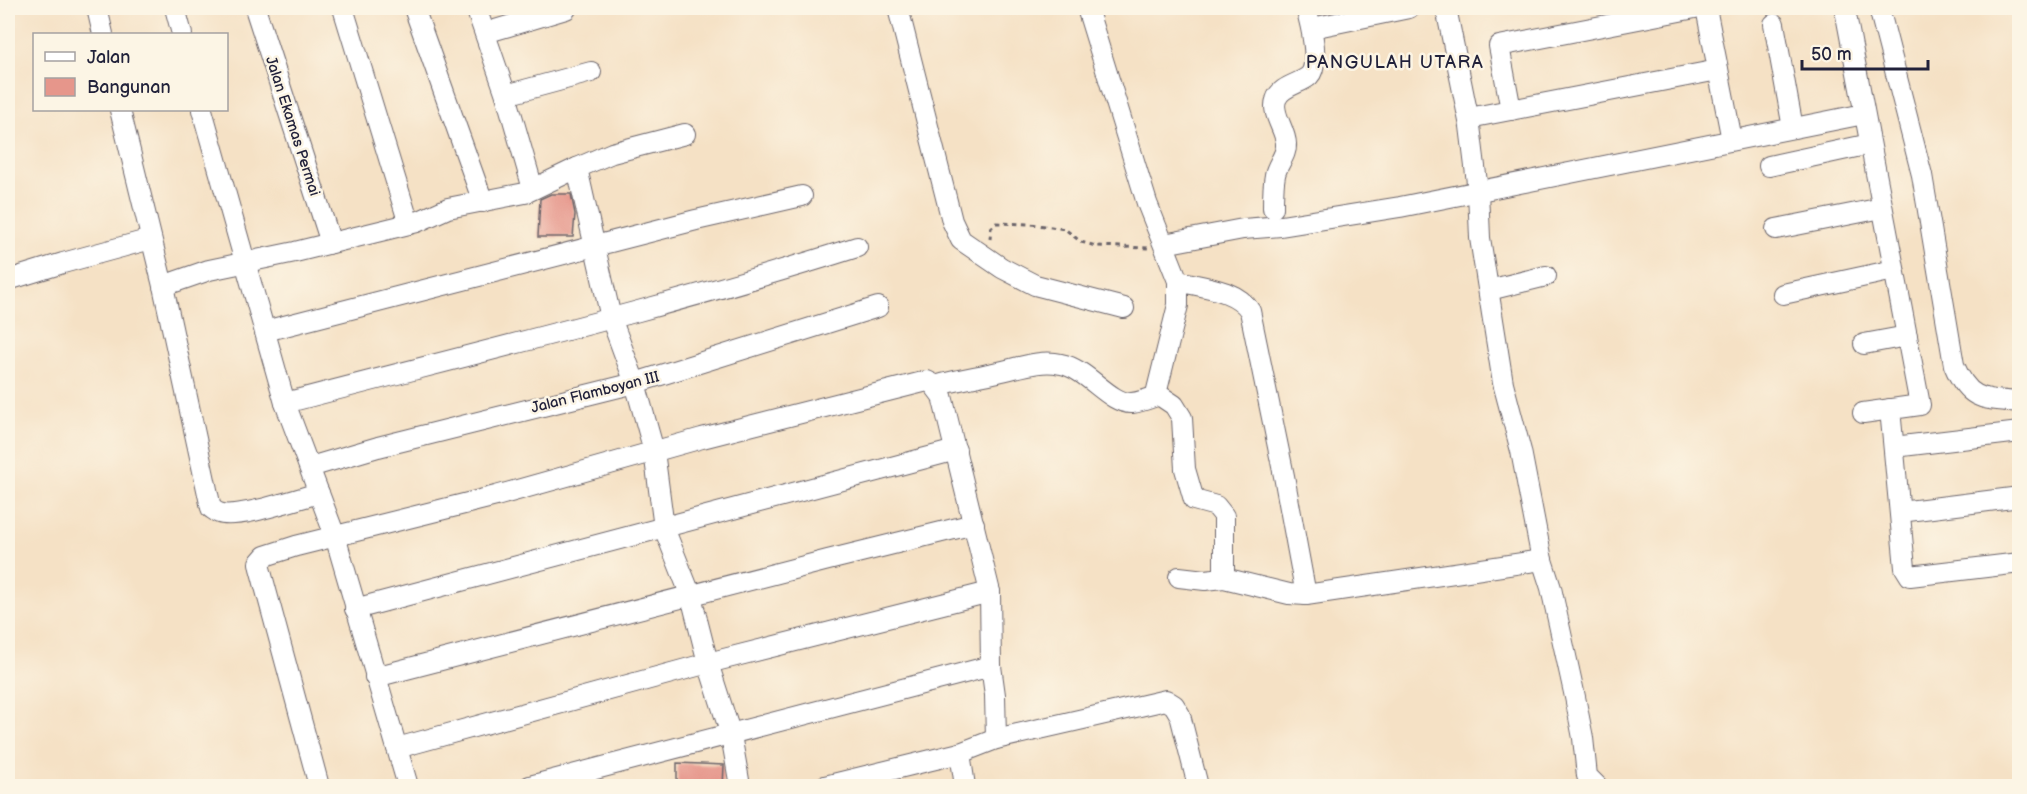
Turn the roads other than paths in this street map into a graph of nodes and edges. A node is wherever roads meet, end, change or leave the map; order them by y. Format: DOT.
graph roads {
  1 [pos="97,8"];
  2 [pos="175,8"];
  3 [pos="255,8"];
  4 [pos="343,8"];
  5 [pos="414,8"];
  6 [pos="476,8"];
  7 [pos="898,8"];
  8 [pos="1087,8"];
  9 [pos="1306,8"];
  10 [pos="1409,8"];
  11 [pos="1446,8"];
  12 [pos="1695,8"];
  13 [pos="1706,8"];
  14 [pos="1879,8"];
  15 [pos="566,9"];
  16 [pos="1846,15"];
  17 [pos="1774,24"];
  18 [pos="1312,28"];
  19 [pos="103,33"];
  20 [pos="182,33"];
  21 [pos="486,33"];
  22 [pos="1718,70"];
  23 [pos="591,72"];
  24 [pos="506,95"];
  25 [pos="1511,110"];
  26 [pos="120,111"];
  27 [pos="202,111"];
  28 [pos="1864,114"];
  29 [pos="1469,118"];
  30 [pos="1793,128"];
  31 [pos="686,134"];
  32 [pos="1732,140"];
  33 [pos="1870,144"];
  34 [pos="1769,166"];
  35 [pos="577,168"];
  36 [pos="533,189"];
  37 [pos="1478,191"];
  38 [pos="802,196"];
  39 [pos="483,202"];
  40 [pos="1273,208"];
  41 [pos="1882,208"];
  42 [pos="409,224"];
  43 [pos="1776,229"];
  44 [pos="151,239"];
  45 [pos="331,243"];
  46 [pos="1164,244"];
  47 [pos="857,246"];
  48 [pos="594,247"];
  49 [pos="246,262"];
  50 [pos="1894,270"];
  51 [pos="1546,276"];
  52 [pos="8,280"];
  53 [pos="1178,280"];
  54 [pos="163,286"];
  55 [pos="1489,290"];
  56 [pos="1783,294"];
  57 [pos="878,307"];
  58 [pos="1124,308"];
  59 [pos="611,318"];
  60 [pos="266,331"];
  61 [pos="1907,336"];
  62 [pos="1864,344"];
  63 [pos="635,383"];
  64 [pos="935,386"];
  65 [pos="1159,395"];
  66 [pos="2019,402"];
  67 [pos="285,403"];
  68 [pos="1890,409"];
  69 [pos="1863,413"];
  70 [pos="2019,432"];
  71 [pos="1894,447"];
  72 [pos="956,450"];
  73 [pos="654,451"];
  74 [pos="310,467"];
  75 [pos="319,493"];
  76 [pos="2019,497"];
  77 [pos="1900,512"];
  78 [pos="974,524"];
  79 [pos="664,528"];
  80 [pos="335,536"];
  81 [pos="1542,560"];
  82 [pos="2019,563"];
  83 [pos="1179,577"];
  84 [pos="1224,578"];
  85 [pos="990,592"];
  86 [pos="1306,595"];
  87 [pos="691,596"];
  88 [pos="355,609"];
  89 [pos="708,663"];
  90 [pos="991,666"];
  91 [pos="375,677"];
  92 [pos="730,735"];
  93 [pos="996,739"];
  94 [pos="397,748"];
  95 [pos="960,753"];
  96 [pos="891,778"];
  97 [pos="1591,783"];
  98 [pos="320,786"];
  99 [pos="408,786"];
  100 [pos="530,786"];
  101 [pos="740,786"];
  102 [pos="825,786"];
  103 [pos="965,786"];
  104 [pos="1198,786"];
  1 -- 19 [label="street"];
  2 -- 20 [label="street"];
  3 -- 45 [label="street, Jalan Ekamas Permai"];
  4 -- 42 [label="street"];
  5 -- 39 [label="street"];
  6 -- 21 [label="street"];
  7 -- 58 [label="street"];
  8 -- 46 [label="street"];
  9 -- 18 [label="street"];
  10 -- 18 [label="street"];
  11 -- 29 [label="street"];
  12 -- 25 [label="street"];
  13 -- 22 [label="street"];
  14 -- 66 [label="street"];
  15 -- 21 [label="street"];
  16 -- 28 [label="street"];
  17 -- 30 [label="street"];
  18 -- 40 [label="street"];
  21 -- 24 [label="street"];
  22 -- 25 [label="street"];
  22 -- 32 [label="street"];
  23 -- 24 [label="street"];
  24 -- 36 [label="street"];
  25 -- 29 [label="street"];
  26 -- 44 [label="street"];
  27 -- 49 [label="street"];
  28 -- 30 [label="street"];
  28 -- 33 [label="street"];
  29 -- 37 [label="street"];
  30 -- 32 [label="street"];
  31 -- 35 [label="street"];
  32 -- 37 [label="street"];
  33 -- 34 [label="street"];
  33 -- 41 [label="street"];
  35 -- 36 [label="street"];
  35 -- 48 [label="street"];
  36 -- 39 [label="street"];
  37 -- 46 [label="street"];
  37 -- 55 [label="street"];
  38 -- 48 [label="street"];
  39 -- 42 [label="street"];
  41 -- 43 [label="street"];
  41 -- 50 [label="street"];
  42 -- 45 [label="street"];
  44 -- 52 [label="street"];
  44 -- 54 [label="street"];
  45 -- 49 [label="street"];
  46 -- 53 [label="street"];
  47 -- 59 [label="street"];
  48 -- 59 [label="street"];
  48 -- 60 [label="street"];
  49 -- 54 [label="street"];
  49 -- 60 [label="street"];
  50 -- 56 [label="street"];
  50 -- 61 [label="street"];
  51 -- 55 [label="street"];
  53 -- 65 [label="street"];
  53 -- 86 [label="street"];
  54 -- 75 [label="street"];
  55 -- 81 [label="street"];
  57 -- 63 [label="street, Jalan Flamboyan III"];
  59 -- 63 [label="street"];
  59 -- 67 [label="street"];
  60 -- 67 [label="street"];
  61 -- 62 [label="street"];
  61 -- 68 [label="street"];
  63 -- 73 [label="street"];
  63 -- 74 [label="street, Jalan Flamboyan III"];
  64 -- 65 [label="street"];
  64 -- 72 [label="street"];
  64 -- 73 [label="street"];
  65 -- 84 [label="street"];
  67 -- 74 [label="street"];
  68 -- 69 [label="street"];
  68 -- 71 [label="street"];
  70 -- 71 [label="street"];
  71 -- 77 [label="street"];
  72 -- 78 [label="street"];
  72 -- 79 [label="street"];
  73 -- 79 [label="street"];
  73 -- 80 [label="street"];
  74 -- 75 [label="street"];
  75 -- 80 [label="street"];
  76 -- 77 [label="street"];
  77 -- 82 [label="street"];
  78 -- 85 [label="street"];
  78 -- 87 [label="street"];
  79 -- 87 [label="street"];
  79 -- 88 [label="street"];
  80 -- 88 [label="street"];
  80 -- 98 [label="street"];
  81 -- 86 [label="street"];
  81 -- 97 [label="street"];
  83 -- 84 [label="street"];
  84 -- 86 [label="street"];
  85 -- 89 [label="street"];
  85 -- 90 [label="street"];
  87 -- 89 [label="street"];
  87 -- 91 [label="street"];
  88 -- 91 [label="street"];
  89 -- 92 [label="street"];
  89 -- 94 [label="street"];
  90 -- 92 [label="street"];
  90 -- 93 [label="street"];
  91 -- 94 [label="street"];
  92 -- 100 [label="street"];
  92 -- 101 [label="street"];
  93 -- 95 [label="street"];
  93 -- 104 [label="street"];
  94 -- 99 [label="street"];
  95 -- 96 [label="street"];
  95 -- 103 [label="street"];
  96 -- 102 [label="street"];
}
